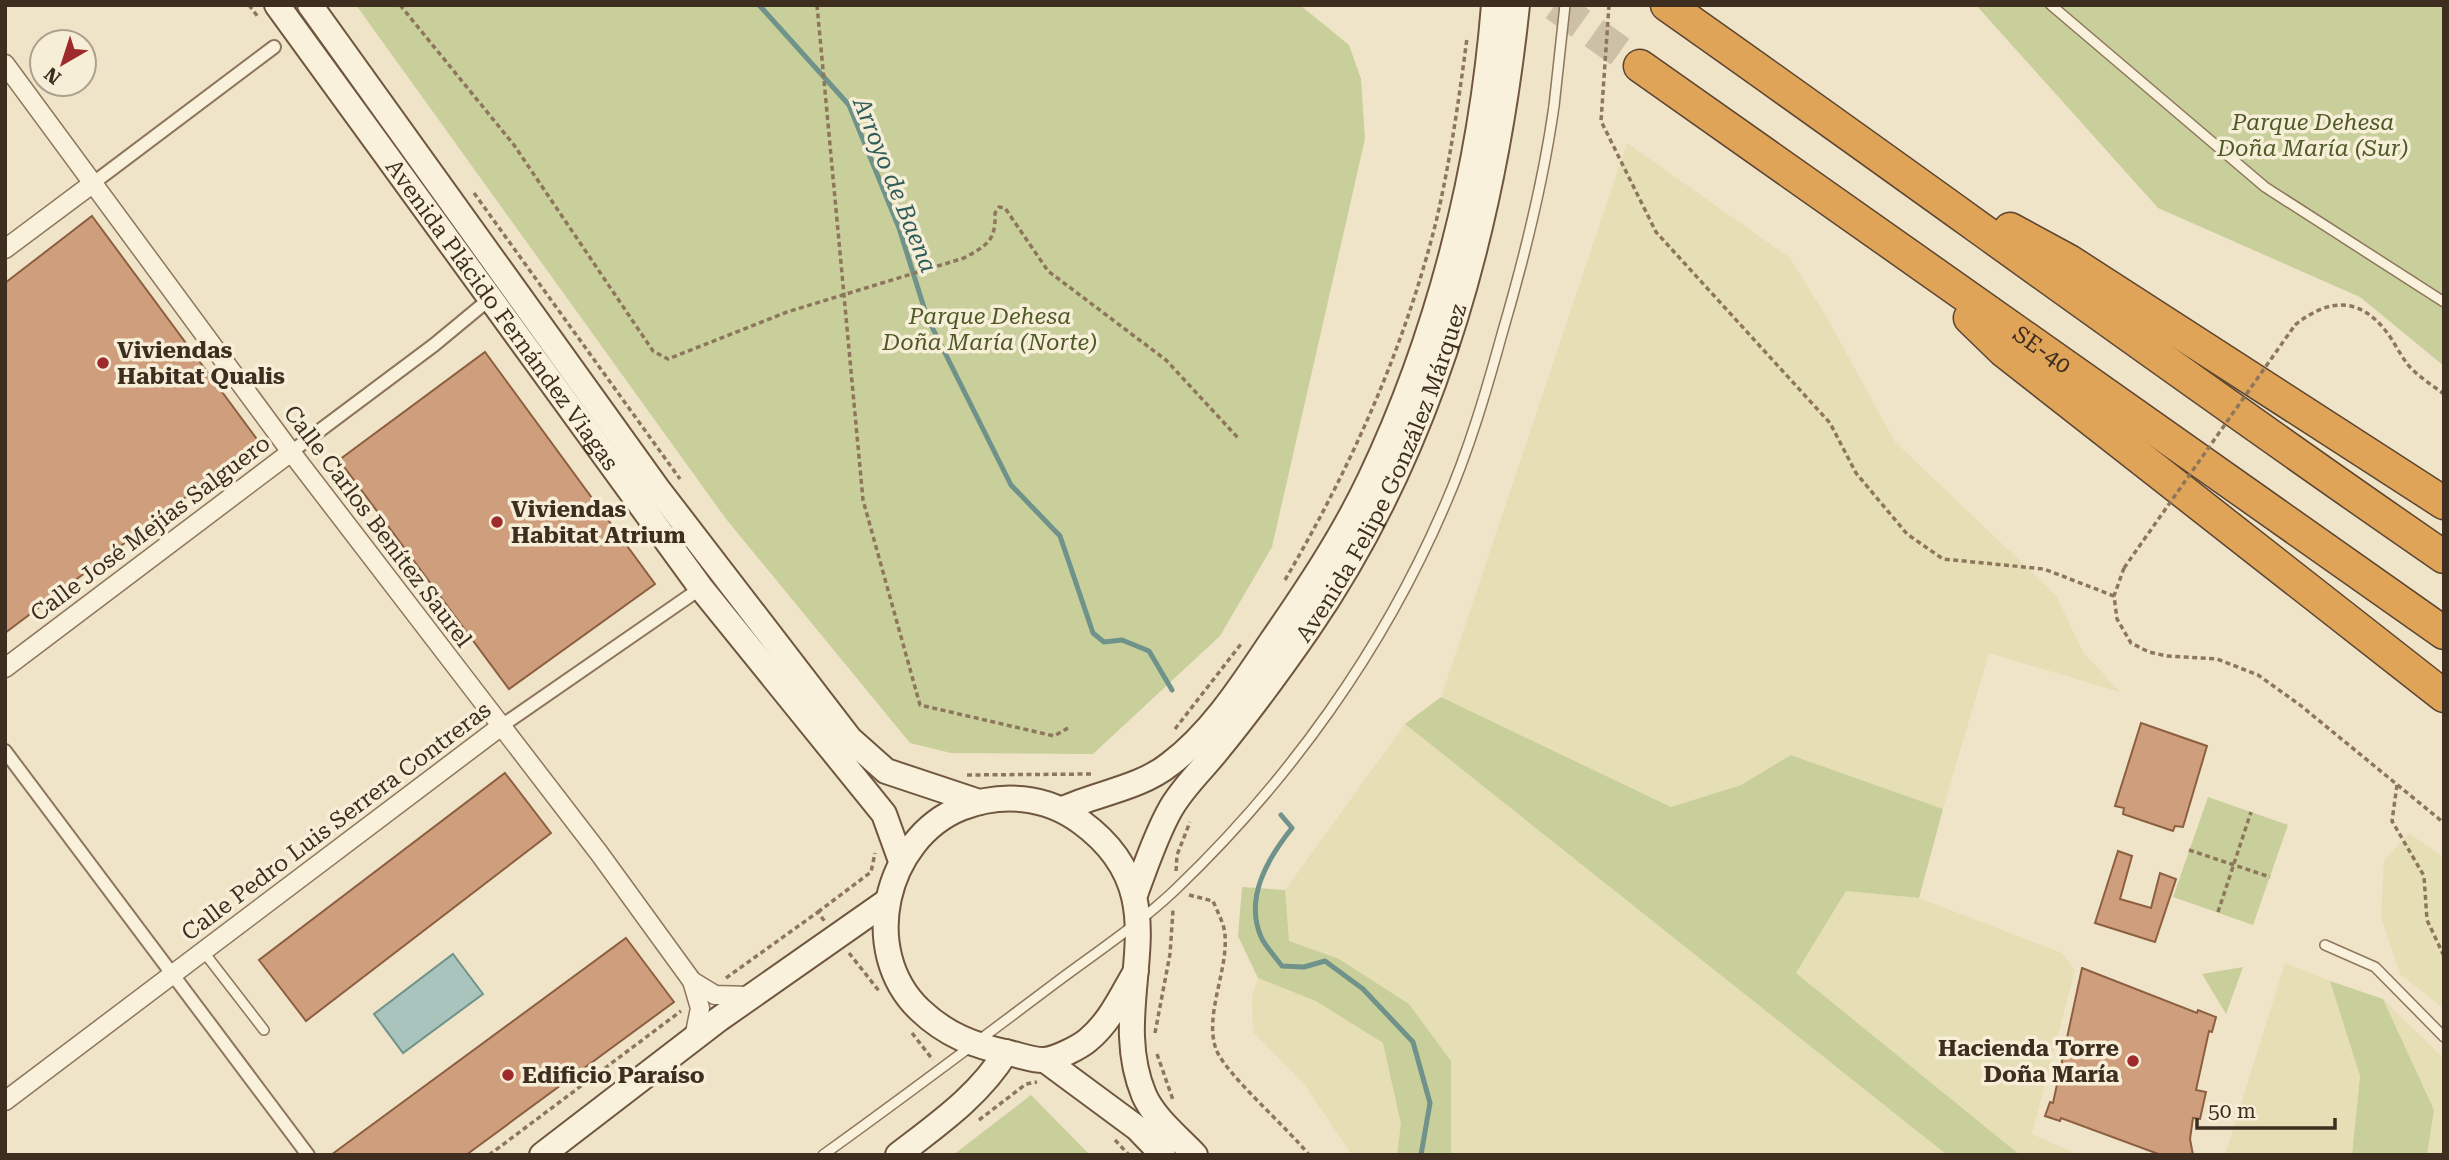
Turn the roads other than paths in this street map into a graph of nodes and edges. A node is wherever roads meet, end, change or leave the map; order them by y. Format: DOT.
graph roads {
  1 [pos="277,5"];
  2 [pos="310,5"];
  3 [pos="1517,5"];
  4 [pos="1565,5"];
  5 [pos="1667,5"];
  6 [pos="2050,5"];
  7 [pos="1494,11"];
  8 [pos="274,47"];
  9 [pos="5,64"];
  10 [pos="1640,66"];
  11 [pos="1905,172"];
  12 [pos="92,184"];
  13 [pos="1888,240"];
  14 [pos="5,249"];
  15 [pos="492,297"];
  16 [pos="2444,302"];
  17 [pos="291,452"];
  18 [pos="2444,503"];
  19 [pos="2444,557"];
  20 [pos="701,588"];
  21 [pos="2444,633"];
  22 [pos="5,668"];
  23 [pos="2444,696"];
  24 [pos="500,727"];
  25 [pos="5,751"];
  26 [pos="979,802"];
  27 [pos="1063,809"];
  28 [pos="901,861"];
  29 [pos="1136,892"];
  30 [pos="886,902"];
  31 [pos="1139,920"];
  32 [pos="2325,945"];
  33 [pos="203,951"];
  34 [pos="1136,971"];
  35 [pos="172,974"];
  36 [pos="703,995"];
  37 [pos="752,996"];
  38 [pos="264,1030"];
  39 [pos="2444,1037"];
  40 [pos="694,1038"];
  41 [pos="974,1044"];
  42 [pos="1006,1052"];
  43 [pos="1042,1071"];
  44 [pos="5,1101"];
  45 [pos="307,1155"];
  46 [pos="541,1155"];
  47 [pos="823,1155"];
  48 [pos="898,1155"];
  49 [pos="1163,1155"];
  50 [pos="1195,1155"];
  1 -- 15 [label="main road, Avenida Plácido Fernández Viagas"];
  2 -- 26 [label="main road, Avenida Plácido Fernández Viagas"];
  3 -- 29 [label="main road, Avenida Felipe González Márquez"];
  4 -- 31 [label="lane, bridge"];
  5 -- 11 [label="highway"];
  6 -- 16 [label="lane"];
  7 -- 27 [label="main road, Avenida Felipe González Márquez"];
  8 -- 12 [label="street"];
  9 -- 12 [label="street, Calle Carlos Benítez Saurel"];
  10 -- 13 [label="highway, SE-40 / SE-40"];
  11 -- 18 [label="highway"];
  11 -- 19 [label="highway"];
  12 -- 14 [label="street"];
  12 -- 17 [label="street, Calle Carlos Benítez Saurel"];
  13 -- 21 [label="highway, SE-40 / SE-40"];
  13 -- 23 [label="highway"];
  15 -- 17 [label="street"];
  15 -- 20 [label="main road, Avenida Plácido Fernández Viagas"];
  17 -- 22 [label="street, Calle José Mejías Salguero"];
  17 -- 24 [label="street, Calle Carlos Benítez Saurel"];
  20 -- 24 [label="street, Calle Pedro Luis Serrera Contreras"];
  20 -- 28 [label="main road, Avenida Plácido Fernández Viagas"];
  24 -- 33 [label="street, Calle Pedro Luis Serrera Contreras"];
  24 -- 36 [label="street, Calle Carlos Benítez Saurel"];
  25 -- 35 [label="street"];
  26 -- 27 [label="main road"];
  26 -- 28 [label="main road"];
  27 -- 29 [label="main road"];
  28 -- 30 [label="main road"];
  29 -- 31 [label="main road"];
  30 -- 37 [label="main road"];
  30 -- 41 [label="main road"];
  31 -- 34 [label="main road"];
  31 -- 41 [label="lane"];
  32 -- 39 [label="lane"];
  33 -- 35 [label="street, Calle Pedro Luis Serrera Contreras"];
  33 -- 38 [label="lane"];
  34 -- 43 [label="main road"];
  34 -- 50 [label="main road"];
  35 -- 44 [label="street, Calle Pedro Luis Serrera Contreras"];
  35 -- 45 [label="street"];
  36 -- 37 [label="street"];
  36 -- 40 [label="street, Calle Carlos Benítez Saurel"];
  37 -- 40 [label="main road"];
  40 -- 46 [label="main road"];
  41 -- 42 [label="main road"];
  41 -- 47 [label="lane"];
  42 -- 43 [label="main road"];
  42 -- 48 [label="main road"];
  43 -- 49 [label="main road"];
}
